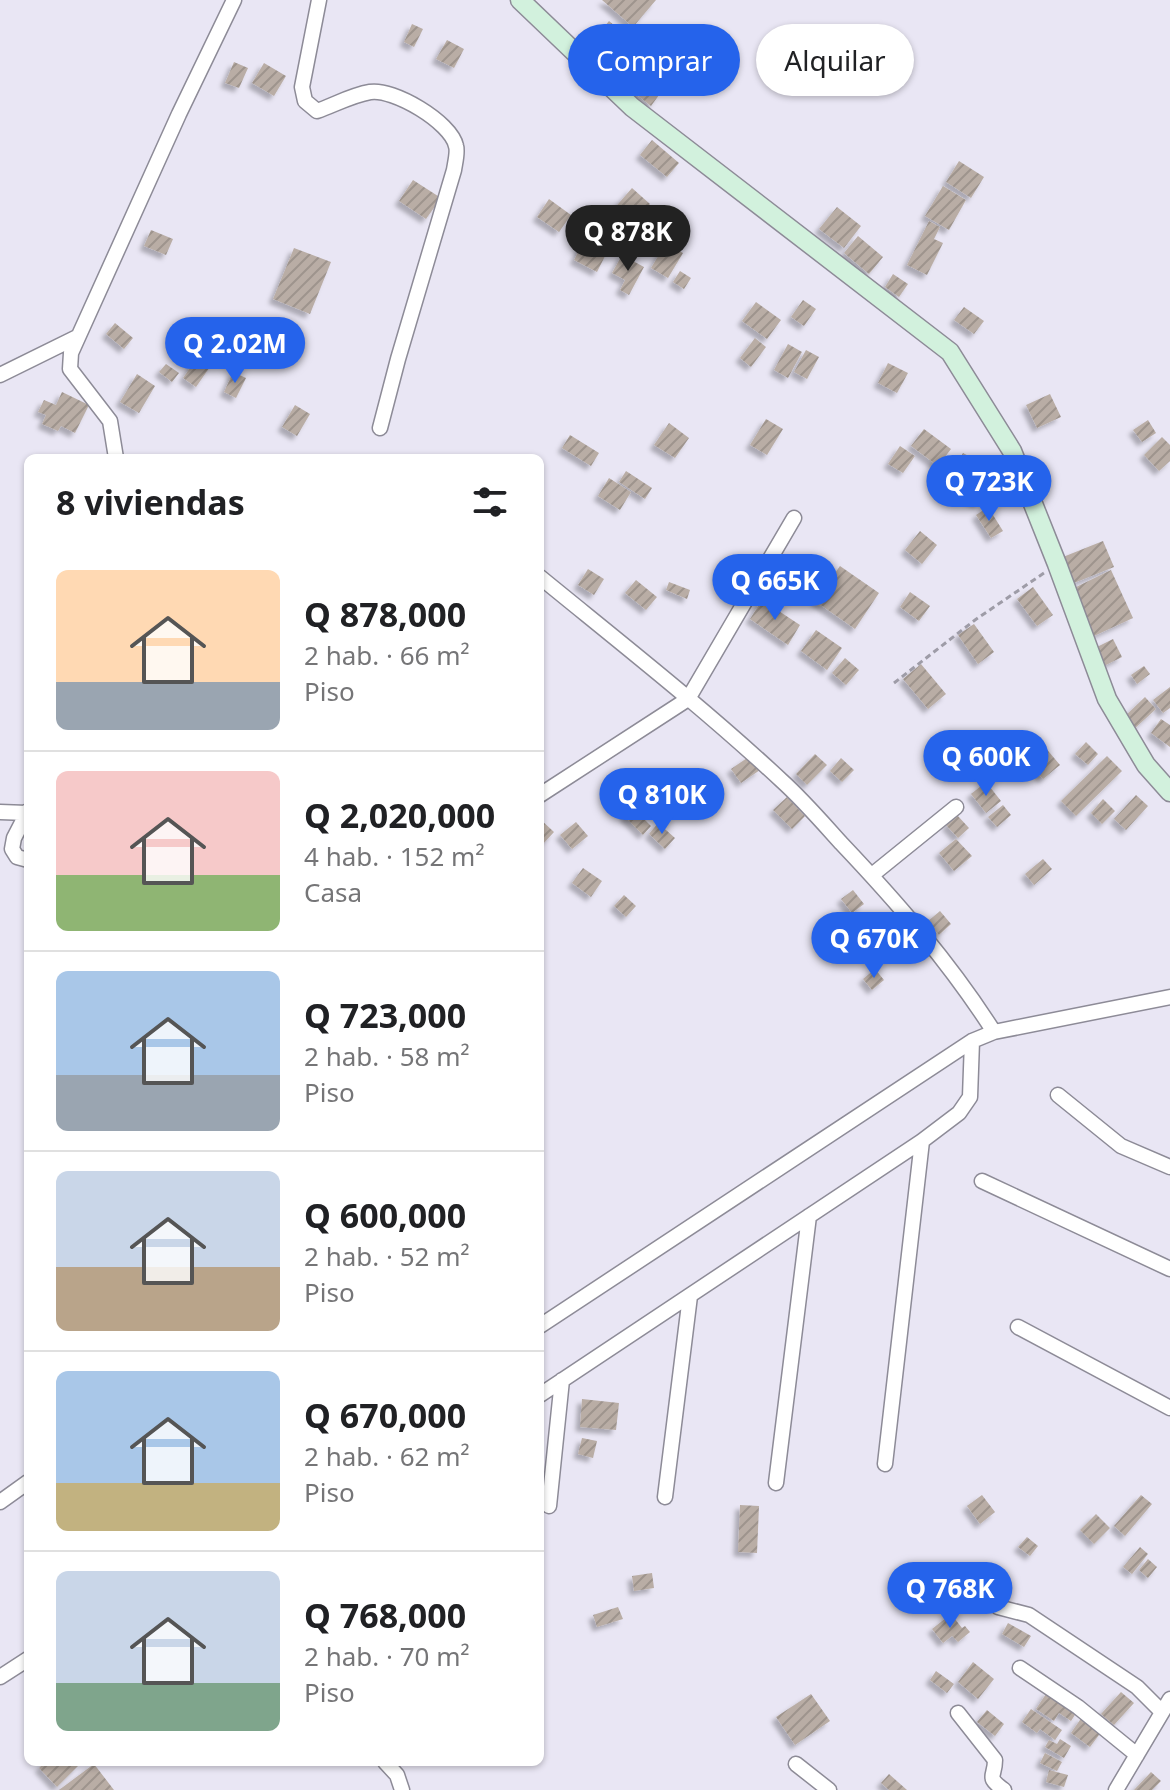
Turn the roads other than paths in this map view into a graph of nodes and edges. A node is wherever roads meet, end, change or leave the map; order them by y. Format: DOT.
graph roads {
  1 [pos="234,0"];
  2 [pos="319,0"];
  3 [pos="520,0"];
  4 [pos="77,337"];
  5 [pos="0,375"];
  6 [pos="380,428"];
  7 [pos="115,454"];
  8 [pos="794,518"];
  9 [pos="544,580"];
  10 [pos="688,699"];
  11 [pos="544,792"];
  12 [pos="1170,792"];
  13 [pos="956,807"];
  14 [pos="0,812"];
  15 [pos="24,812"];
  16 [pos="24,819"];
  17 [pos="24,859"];
  18 [pos="872,875"];
  19 [pos="1170,997"];
  20 [pos="994,1032"];
  21 [pos="972,1041"];
  22 [pos="1058,1095"];
  23 [pos="922,1141"];
  24 [pos="1170,1167"];
  25 [pos="982,1181"];
  26 [pos="809,1216"];
  27 [pos="1170,1269"];
  28 [pos="690,1296"];
  29 [pos="544,1323"];
  30 [pos="1018,1327"];
  31 [pos="562,1380"];
  32 [pos="544,1392"];
  33 [pos="1170,1408"];
  34 [pos="885,1464"];
  35 [pos="776,1483"];
  36 [pos="24,1485"];
  37 [pos="665,1497"];
  38 [pos="0,1502"];
  39 [pos="549,1506"];
  40 [pos="998,1607"];
  41 [pos="24,1662"];
  42 [pos="1020,1668"];
  43 [pos="0,1677"];
  44 [pos="1170,1699"];
  45 [pos="1162,1712"];
  46 [pos="958,1713"];
  47 [pos="1137,1755"];
  48 [pos="796,1764"];
  49 [pos="389,1766"];
  50 [pos="402,1790"];
  51 [pos="829,1790"];
  52 [pos="1004,1790"];
  53 [pos="1116,1790"];
  1 -- 4 [label="street"];
  2 -- 6 [label="street"];
  3 -- 12 [label="main road"];
  4 -- 5 [label="street"];
  4 -- 7 [label="street"];
  8 -- 10 [label="street"];
  9 -- 10 [label="street"];
  10 -- 11 [label="street"];
  10 -- 18 [label="street"];
  13 -- 18 [label="street"];
  14 -- 15 [label="street"];
  16 -- 17 [label="street"];
  18 -- 20 [label="street"];
  19 -- 20 [label="street"];
  20 -- 21 [label="street"];
  21 -- 23 [label="street"];
  21 -- 29 [label="street"];
  22 -- 24 [label="street"];
  23 -- 26 [label="street"];
  23 -- 34 [label="street"];
  25 -- 27 [label="street"];
  26 -- 28 [label="street"];
  26 -- 35 [label="street"];
  28 -- 31 [label="street"];
  28 -- 37 [label="street"];
  30 -- 33 [label="street"];
  31 -- 32 [label="street"];
  31 -- 39 [label="street"];
  36 -- 38 [label="street"];
  40 -- 45 [label="street"];
  41 -- 43 [label="street"];
  42 -- 47 [label="street"];
  44 -- 45 [label="street"];
  45 -- 47 [label="street"];
  46 -- 52 [label="street"];
  47 -- 53 [label="street"];
  48 -- 51 [label="street"];
  49 -- 50 [label="street"];
}
